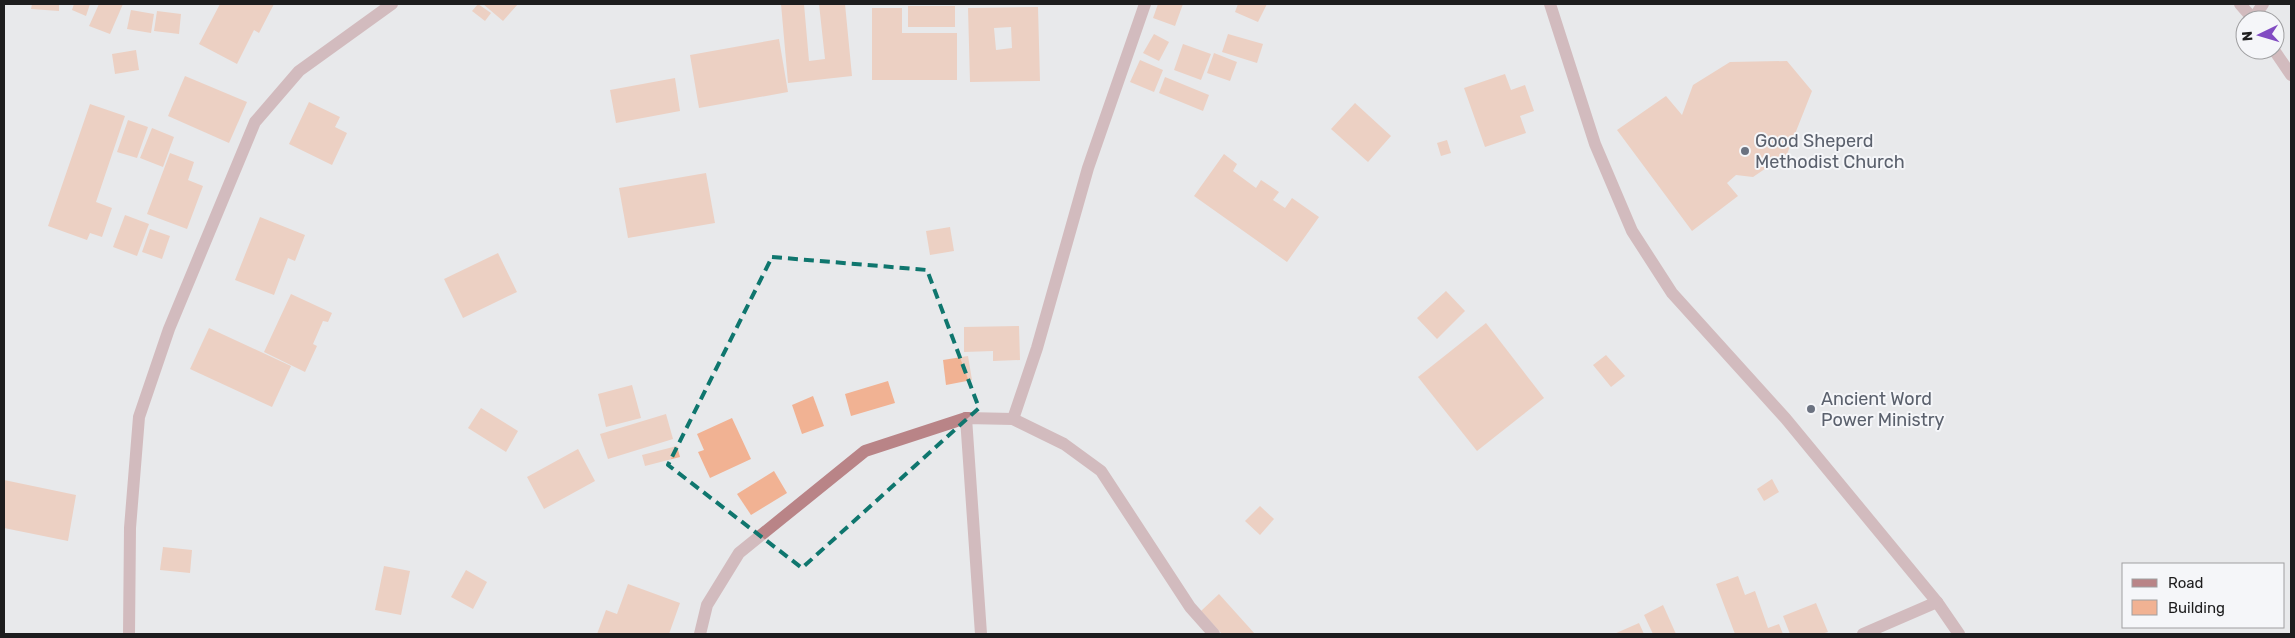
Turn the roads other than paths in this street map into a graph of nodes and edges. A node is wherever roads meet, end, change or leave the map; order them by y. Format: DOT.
graph roads {
  1 [pos="392,4"];
  2 [pos="1145,4"];
  3 [pos="1550,4"];
  4 [pos="2281,60"];
  5 [pos="2291,75"];
  6 [pos="966,418"];
  7 [pos="1013,419"];
  8 [pos="1937,602"];
  9 [pos="130,634"];
  10 [pos="700,634"];
  11 [pos="981,634"];
  12 [pos="1214,634"];
  13 [pos="1863,634"];
  14 [pos="1959,634"];
  1 -- 9 [label="street"];
  2 -- 7 [label="street"];
  3 -- 8 [label="street"];
  4 -- 5 [label="street"];
  6 -- 7 [label="street"];
  6 -- 10 [label="street"];
  6 -- 11 [label="street"];
  7 -- 12 [label="street"];
  8 -- 13 [label="street"];
  8 -- 14 [label="street"];
}
